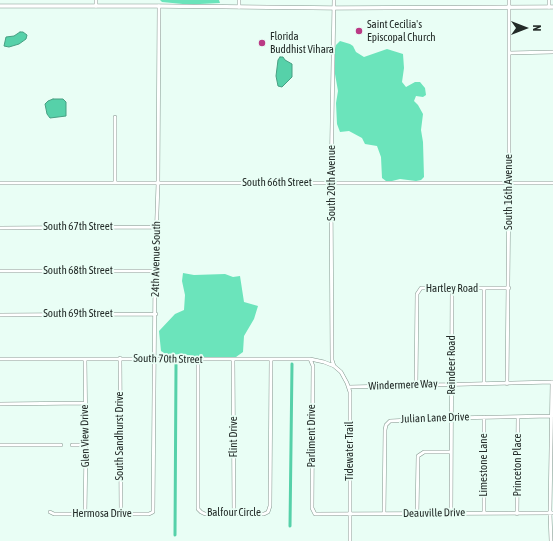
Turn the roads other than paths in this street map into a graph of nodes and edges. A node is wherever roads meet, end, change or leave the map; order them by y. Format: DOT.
graph roads {
  1 [pos="96,0"];
  2 [pos="239,0"];
  3 [pos="334,0"];
  4 [pos="509,0"];
  5 [pos="549,0"];
  6 [pos="0,6"];
  7 [pos="96,6"];
  8 [pos="159,6"];
  9 [pos="239,7"];
  10 [pos="509,7"];
  11 [pos="551,7"];
  12 [pos="334,8"];
  13 [pos="553,52"];
  14 [pos="509,53"];
  15 [pos="115,117"];
  16 [pos="509,182"];
  17 [pos="0,183"];
  18 [pos="115,183"];
  19 [pos="158,183"];
  20 [pos="332,183"];
  21 [pos="553,183"];
  22 [pos="157,227"];
  23 [pos="0,228"];
  24 [pos="0,271"];
  25 [pos="155,272"];
  26 [pos="452,288"];
  27 [pos="484,288"];
  28 [pos="509,288"];
  29 [pos="156,314"];
  30 [pos="0,315"];
  31 [pos="85,358"];
  32 [pos="120,358"];
  33 [pos="156,358"];
  34 [pos="0,359"];
  35 [pos="233,359"];
  36 [pos="271,359"];
  37 [pos="310,359"];
  38 [pos="198,360"];
  39 [pos="334,366"];
  40 [pos="553,382"];
  41 [pos="484,383"];
  42 [pos="451,384"];
  43 [pos="507,384"];
  44 [pos="416,385"];
  45 [pos="349,387"];
  46 [pos="85,403"];
  47 [pos="0,404"];
  48 [pos="552,416"];
  49 [pos="484,417"];
  50 [pos="518,417"];
  51 [pos="451,418"];
  52 [pos="0,445"];
  53 [pos="61,445"];
  54 [pos="72,445"];
  55 [pos="86,445"];
  56 [pos="451,452"];
  57 [pos="50,512"];
  58 [pos="154,512"];
  59 [pos="484,512"];
  60 [pos="451,513"];
  61 [pos="551,513"];
  62 [pos="85,514"];
  63 [pos="120,514"];
  64 [pos="234,514"];
  65 [pos="315,514"];
  66 [pos="350,514"];
  67 [pos="384,514"];
  68 [pos="417,514"];
  69 [pos="517,514"];
  70 [pos="350,541"];
  71 [pos="551,541"];
  1 -- 7 [label="street"];
  2 -- 9 [label="street"];
  3 -- 12 [label="street, South 20th Avenue"];
  4 -- 10 [label="street, South 16th Avenue"];
  5 -- 11 [label="street"];
  6 -- 7 [label="street"];
  7 -- 8 [label="street"];
  8 -- 9 [label="street"];
  8 -- 19 [label="street, 24th Avenue South"];
  9 -- 12 [label="street"];
  10 -- 11 [label="street"];
  10 -- 12 [label="street"];
  10 -- 14 [label="street, South 16th Avenue"];
  12 -- 20 [label="street, South 20th Avenue"];
  13 -- 14 [label="street"];
  14 -- 16 [label="street, South 16th Avenue"];
  15 -- 18 [label="street"];
  16 -- 20 [label="street, South 66th Street"];
  16 -- 21 [label="street, South 66th Street"];
  16 -- 28 [label="street, South 16th Avenue"];
  17 -- 18 [label="street, South 66th Street"];
  18 -- 19 [label="street, South 66th Street"];
  19 -- 20 [label="street, South 66th Street"];
  19 -- 22 [label="street, 24th Avenue South"];
  20 -- 39 [label="street, South 20th Avenue"];
  22 -- 23 [label="street, South 67th Street"];
  22 -- 25 [label="street, 24th Avenue South"];
  24 -- 25 [label="street, South 68th Street"];
  25 -- 29 [label="street, 24th Avenue South"];
  26 -- 27 [label="street, Hartley Road"];
  26 -- 42 [label="street, Reindeer Road"];
  26 -- 44 [label="street, Hartley Road"];
  27 -- 28 [label="street, Hartley Road"];
  27 -- 41 [label="street"];
  28 -- 43 [label="street, South 16th Avenue"];
  29 -- 30 [label="street, South 69th Street"];
  29 -- 33 [label="street, 24th Avenue South"];
  31 -- 32 [label="street, South 70th Street"];
  31 -- 34 [label="street, South 70th Street"];
  31 -- 46 [label="street, Glen View Drive"];
  32 -- 33 [label="street, South 70th Street"];
  32 -- 63 [label="street, South Sandhurst Drive"];
  33 -- 38 [label="street, South 70th Street"];
  33 -- 58 [label="street, 24th Avenue South"];
  35 -- 36 [label="street, South 70th Street"];
  35 -- 38 [label="street, South 70th Street"];
  35 -- 64 [label="street, Flint Drive"];
  36 -- 37 [label="street, South 70th Street"];
  36 -- 64 [label="street, Balfour Circle"];
  37 -- 39 [label="street, South 70th Street"];
  37 -- 65 [label="street, Parliment Drive"];
  38 -- 64 [label="street, Balfour Circle"];
  39 -- 45 [label="street, Tidewater Trail"];
  40 -- 43 [label="street, Windermere Way"];
  40 -- 48 [label="street"];
  41 -- 42 [label="street, Windermere Way"];
  41 -- 43 [label="street, Windermere Way"];
  42 -- 44 [label="street, Windermere Way"];
  42 -- 51 [label="street, Reindeer Road"];
  44 -- 45 [label="street, Windermere Way"];
  45 -- 66 [label="street, Tidewater Trail"];
  46 -- 47 [label="street"];
  46 -- 55 [label="street, Glen View Drive"];
  48 -- 50 [label="street, Julian Lane Drive"];
  48 -- 61 [label="street"];
  49 -- 50 [label="street, Julian Lane Drive"];
  49 -- 51 [label="street, Julian Lane Drive"];
  49 -- 59 [label="street, Limestone Lane"];
  50 -- 69 [label="street, Princeton Place"];
  51 -- 56 [label="street, Reindeer Road"];
  51 -- 67 [label="street, Julian Lane Drive"];
  52 -- 53 [label="street"];
  54 -- 55 [label="street"];
  55 -- 62 [label="street, Glen View Drive"];
  56 -- 60 [label="street, Reindeer Road"];
  56 -- 68 [label="street"];
  57 -- 62 [label="street, Hermosa Drive"];
  58 -- 63 [label="street, Hermosa Drive"];
  59 -- 60 [label="street, Deauville Drive"];
  59 -- 69 [label="street, Deauville Drive"];
  60 -- 68 [label="street, Deauville Drive"];
  61 -- 69 [label="street, Deauville Drive"];
  61 -- 71 [label="street"];
  62 -- 63 [label="street, Hermosa Drive"];
  65 -- 66 [label="street, Deauville Drive"];
  66 -- 67 [label="street, Deauville Drive"];
  66 -- 70 [label="street, Tidewater Trail"];
  67 -- 68 [label="street, Deauville Drive"];
}
